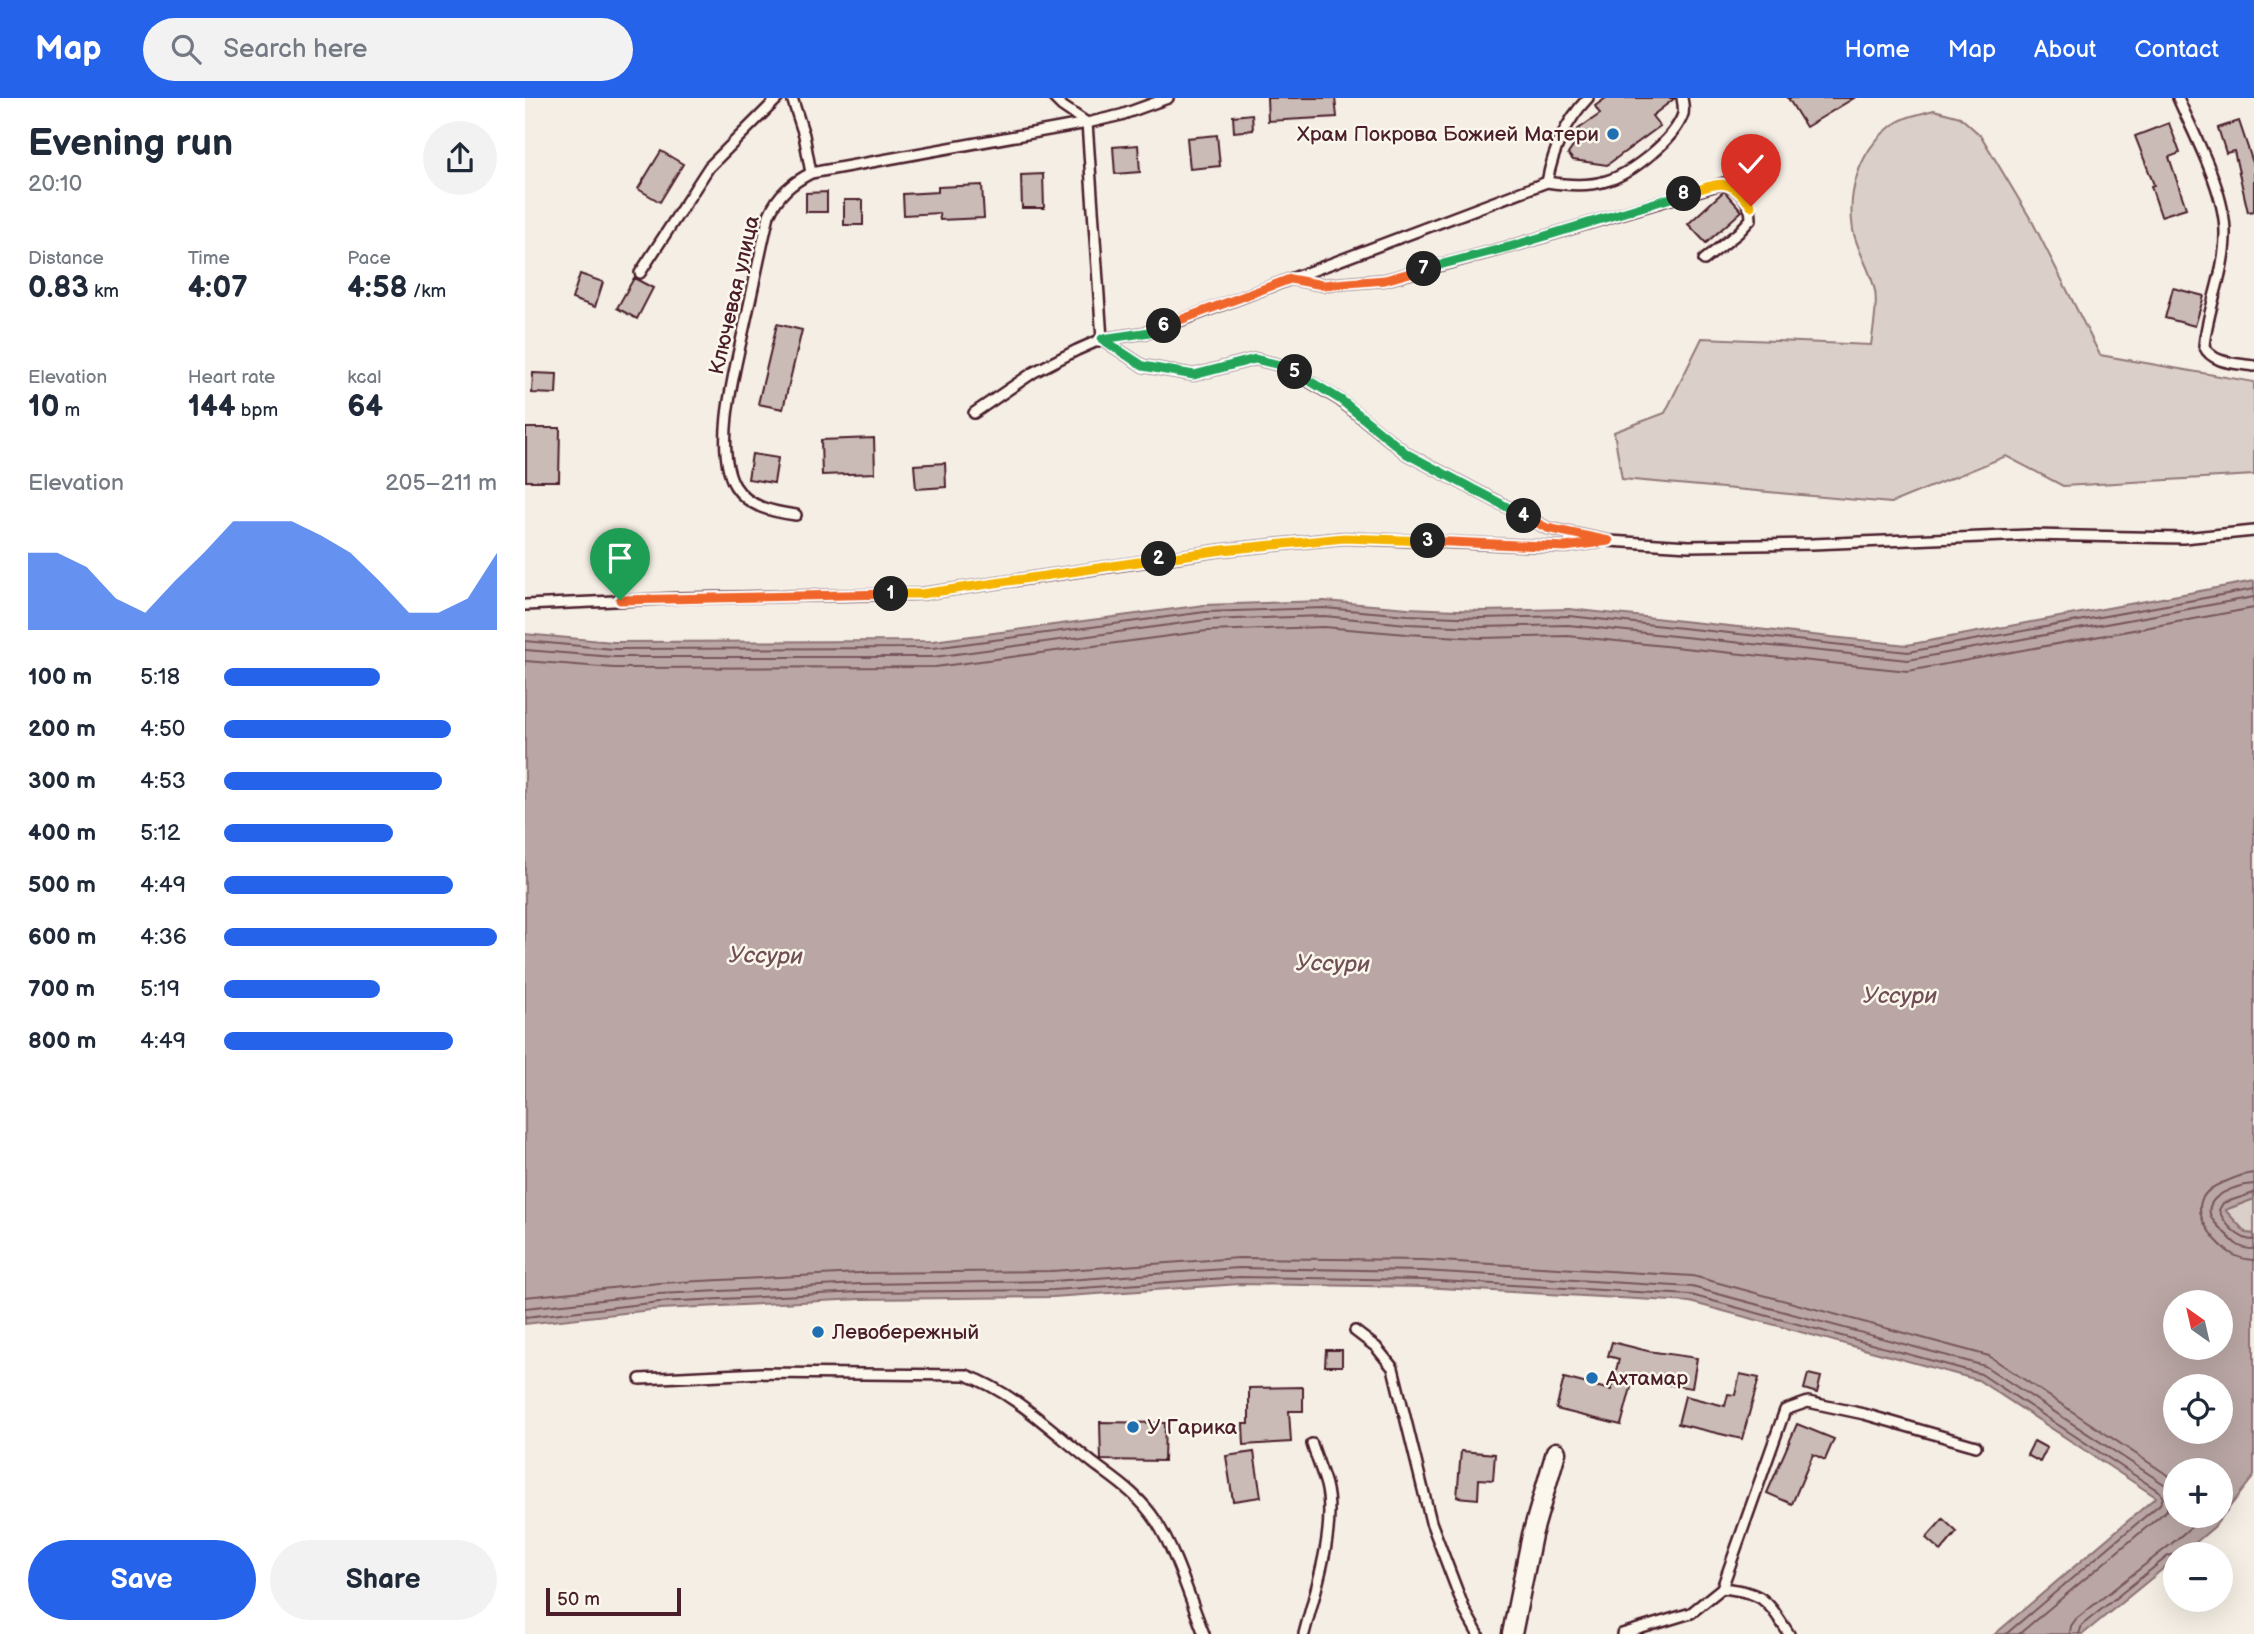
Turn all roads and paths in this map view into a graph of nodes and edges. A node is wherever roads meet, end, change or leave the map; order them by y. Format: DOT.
graph roads {
  1 [pos="778,98"];
  2 [pos="792,98"];
  3 [pos="1054,98"];
  4 [pos="1168,98"];
  5 [pos="1588,98"];
  6 [pos="1682,98"];
  7 [pos="2178,98"];
  8 [pos="1087,123"];
  9 [pos="811,173"];
  10 [pos="1547,182"];
  11 [pos="1704,260"];
  12 [pos="640,273"];
  13 [pos="1290,279"];
  14 [pos="1102,339"];
  15 [pos="2254,366"];
  16 [pos="974,414"];
  17 [pos="796,515"];
  18 [pos="2254,531"];
  19 [pos="1609,541"];
  20 [pos="525,605"];
  21 [pos="1355,1331"];
  22 [pos="641,1379"];
  23 [pos="1312,1444"];
  24 [pos="1976,1446"];
  25 [pos="1556,1452"];
  26 [pos="1722,1588"];
  27 [pos="1204,1634"];
  28 [pos="1304,1634"];
  29 [pos="1478,1634"];
  30 [pos="1512,1634"];
  31 [pos="1622,1634"];
  32 [pos="1789,1634"];
  1 -- 12 [label="lane"];
  2 -- 9 [label="lane"];
  3 -- 8 [label="lane"];
  4 -- 8 [label="lane, Ключевая улица"];
  5 -- 10 [label="lane"];
  6 -- 10 [label="lane"];
  7 -- 15 [label="lane"];
  8 -- 9 [label="lane, Ключевая улица"];
  8 -- 14 [label="lane"];
  9 -- 17 [label="lane, Ключевая улица"];
  10 -- 13 [label="lane"];
  11 -- 13 [label="lane"];
  13 -- 14 [label="lane"];
  14 -- 16 [label="lane"];
  14 -- 19 [label="lane"];
  18 -- 19 [label="lane"];
  19 -- 20 [label="lane"];
  21 -- 29 [label="lane"];
  22 -- 27 [label="lane"];
  23 -- 28 [label="lane"];
  24 -- 26 [label="lane"];
  25 -- 30 [label="street"];
  26 -- 31 [label="lane"];
  26 -- 32 [label="lane"];
}
